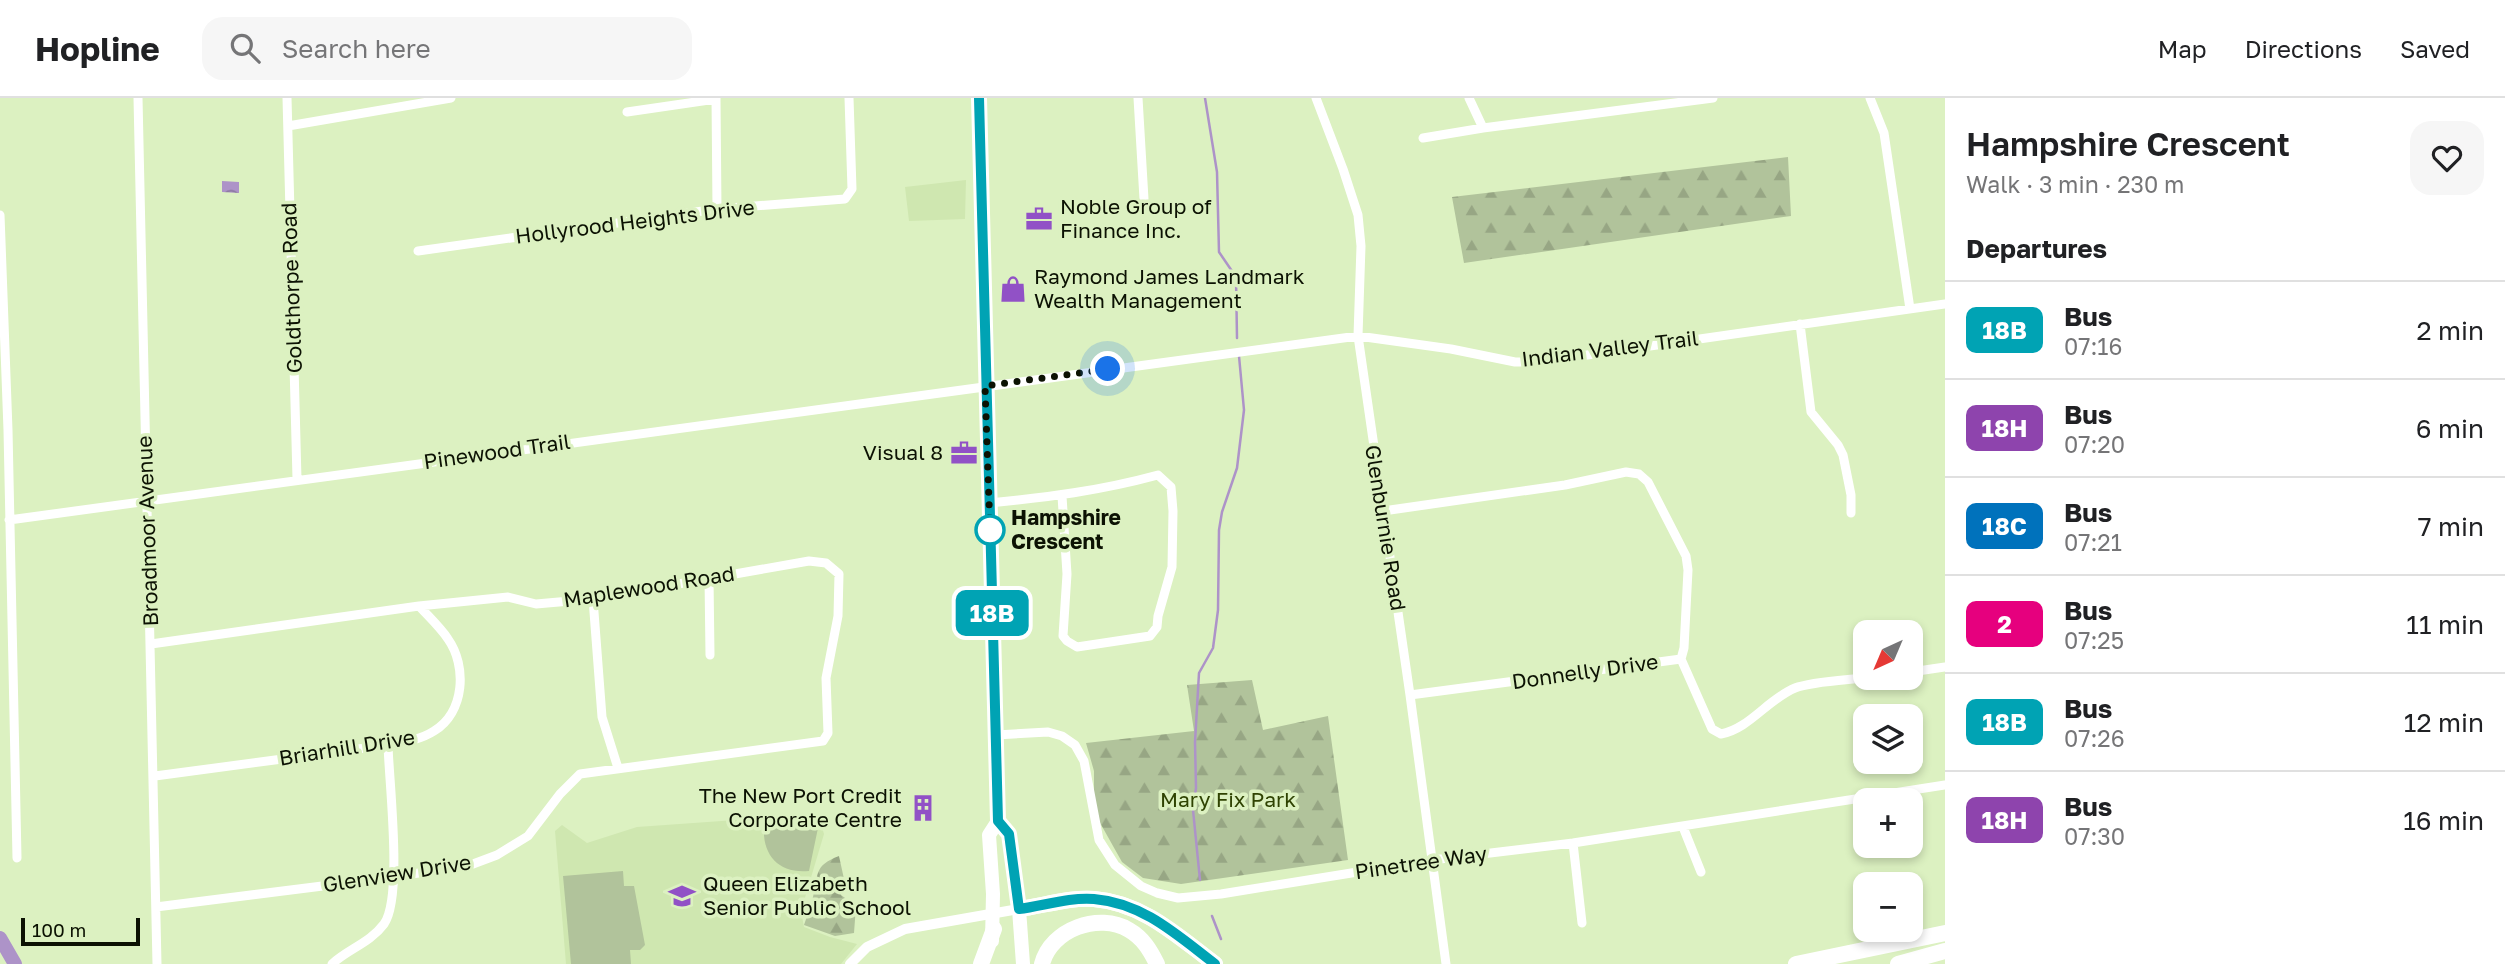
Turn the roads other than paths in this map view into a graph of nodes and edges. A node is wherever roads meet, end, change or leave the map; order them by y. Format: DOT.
graph roads {
  1 [pos="138,98"];
  2 [pos="287,98"];
  3 [pos="451,98"];
  4 [pos="716,98"];
  5 [pos="849,98"];
  6 [pos="979,98"];
  7 [pos="1139,98"];
  8 [pos="1316,98"];
  9 [pos="1469,98"];
  10 [pos="1713,98"];
  11 [pos="1870,98"];
  12 [pos="628,112"];
  13 [pos="288,126"];
  14 [pos="1483,128"];
  15 [pos="1423,138"];
  16 [pos="1144,199"];
  17 [pos="717,208"];
  18 [pos="0,215"];
  19 [pos="418,251"];
  20 [pos="1945,304"];
  21 [pos="1910,309"];
  22 [pos="1800,324"];
  23 [pos="1357,336"];
  24 [pos="985,386"];
  25 [pos="4,430"];
  26 [pos="298,479"];
  27 [pos="1062,496"];
  28 [pos="147,501"];
  29 [pos="989,503"];
  30 [pos="1383,512"];
  31 [pos="1851,513"];
  32 [pos="9,520"];
  33 [pos="709,578"];
  34 [pos="593,599"];
  35 [pos="419,606"];
  36 [pos="151,644"];
  37 [pos="710,655"];
  38 [pos="1681,659"];
  39 [pos="1945,667"];
  40 [pos="1923,670"];
  41 [pos="1853,680"];
  42 [pos="1410,695"];
  43 [pos="996,735"];
  44 [pos="812,743"];
  45 [pos="387,746"];
  46 [pos="618,768"];
  47 [pos="155,776"];
  48 [pos="1945,785"];
  49 [pos="998,821"];
  50 [pos="1683,827"];
  51 [pos="1573,844"];
  52 [pos="17,858"];
  53 [pos="1432,860"];
  54 [pos="1700,872"];
  55 [pos="394,877"];
  56 [pos="156,906"];
  57 [pos="1019,909"];
  58 [pos="993,912"];
  59 [pos="1582,923"];
  60 [pos="993,929"];
  61 [pos="1945,933"];
  62 [pos="1945,951"];
  63 [pos="157,964"];
  64 [pos="332,964"];
  65 [pos="850,964"];
  66 [pos="981,964"];
  67 [pos="989,964"];
  68 [pos="1023,964"];
  69 [pos="1042,964"];
  70 [pos="1157,964"];
  71 [pos="1215,964"];
  72 [pos="1446,964"];
  73 [pos="1796,964"];
  74 [pos="1898,964"];
  1 -- 28 [label="street, Broadmoor Avenue"];
  2 -- 13 [label="street, Goldthorpe Road"];
  3 -- 13 [label="street"];
  4 -- 12 [label="street"];
  4 -- 17 [label="street"];
  5 -- 17 [label="street, Hollyrood Heights Drive"];
  6 -- 24 [label="main road"];
  7 -- 16 [label="street"];
  8 -- 23 [label="street, Glenburnie Road"];
  9 -- 14 [label="street"];
  10 -- 14 [label="street"];
  11 -- 21 [label="street"];
  13 -- 26 [label="street, Goldthorpe Road"];
  14 -- 15 [label="street"];
  17 -- 19 [label="street, Hollyrood Heights Drive"];
  18 -- 25 [label="street"];
  20 -- 21 [label="street, Indian Valley Trail"];
  21 -- 22 [label="street, Indian Valley Trail"];
  22 -- 23 [label="street, Indian Valley Trail"];
  22 -- 31 [label="street"];
  23 -- 24 [label="street, Indian Valley Trail"];
  23 -- 30 [label="street, Glenburnie Road"];
  24 -- 26 [label="street, Pinewood Trail"];
  24 -- 29 [label="main road"];
  25 -- 32 [label="street"];
  26 -- 28 [label="street, Pinewood Trail"];
  27 -- 27 [label="street"];
  27 -- 29 [label="street"];
  28 -- 32 [label="street, Pinewood Trail"];
  28 -- 36 [label="street, Broadmoor Avenue"];
  29 -- 43 [label="main road"];
  30 -- 38 [label="street, Donnelly Drive"];
  30 -- 42 [label="street, Glenburnie Road"];
  32 -- 52 [label="street"];
  33 -- 34 [label="street, Maplewood Road"];
  33 -- 37 [label="street"];
  33 -- 44 [label="street, Maplewood Road"];
  34 -- 35 [label="street, Maplewood Road"];
  34 -- 46 [label="street"];
  35 -- 36 [label="street, Maplewood Road"];
  35 -- 45 [label="street, Briarhill Drive"];
  36 -- 47 [label="street, Broadmoor Avenue"];
  38 -- 41 [label="street"];
  38 -- 42 [label="street, Donnelly Drive"];
  39 -- 40 [label="street"];
  42 -- 53 [label="street, Glenburnie Road"];
  43 -- 49 [label="main road"];
  43 -- 53 [label="street, Pinetree Way"];
  44 -- 46 [label="street, Glenview Drive"];
  45 -- 47 [label="street, Briarhill Drive"];
  45 -- 55 [label="street"];
  46 -- 55 [label="street, Glenview Drive"];
  47 -- 56 [label="street, Broadmoor Avenue"];
  48 -- 50 [label="street, Pinetree Way"];
  49 -- 57 [label="main road"];
  49 -- 58 [label="main road"];
  50 -- 51 [label="street, Pinetree Way"];
  50 -- 54 [label="street"];
  51 -- 53 [label="street, Pinetree Way"];
  51 -- 59 [label="street"];
  53 -- 72 [label="street, Glenburnie Road"];
  55 -- 56 [label="street, Glenview Drive"];
  55 -- 64 [label="street"];
  56 -- 63 [label="street, Broadmoor Avenue"];
  57 -- 58 [label="street"];
  57 -- 68 [label="main road"];
  57 -- 71 [label="highway"];
  58 -- 60 [label="main road"];
  58 -- 65 [label="street"];
  60 -- 66 [label="highway"];
  60 -- 67 [label="main road"];
  61 -- 73 [label="highway"];
  62 -- 74 [label="highway"];
  69 -- 70 [label="highway"];
}
